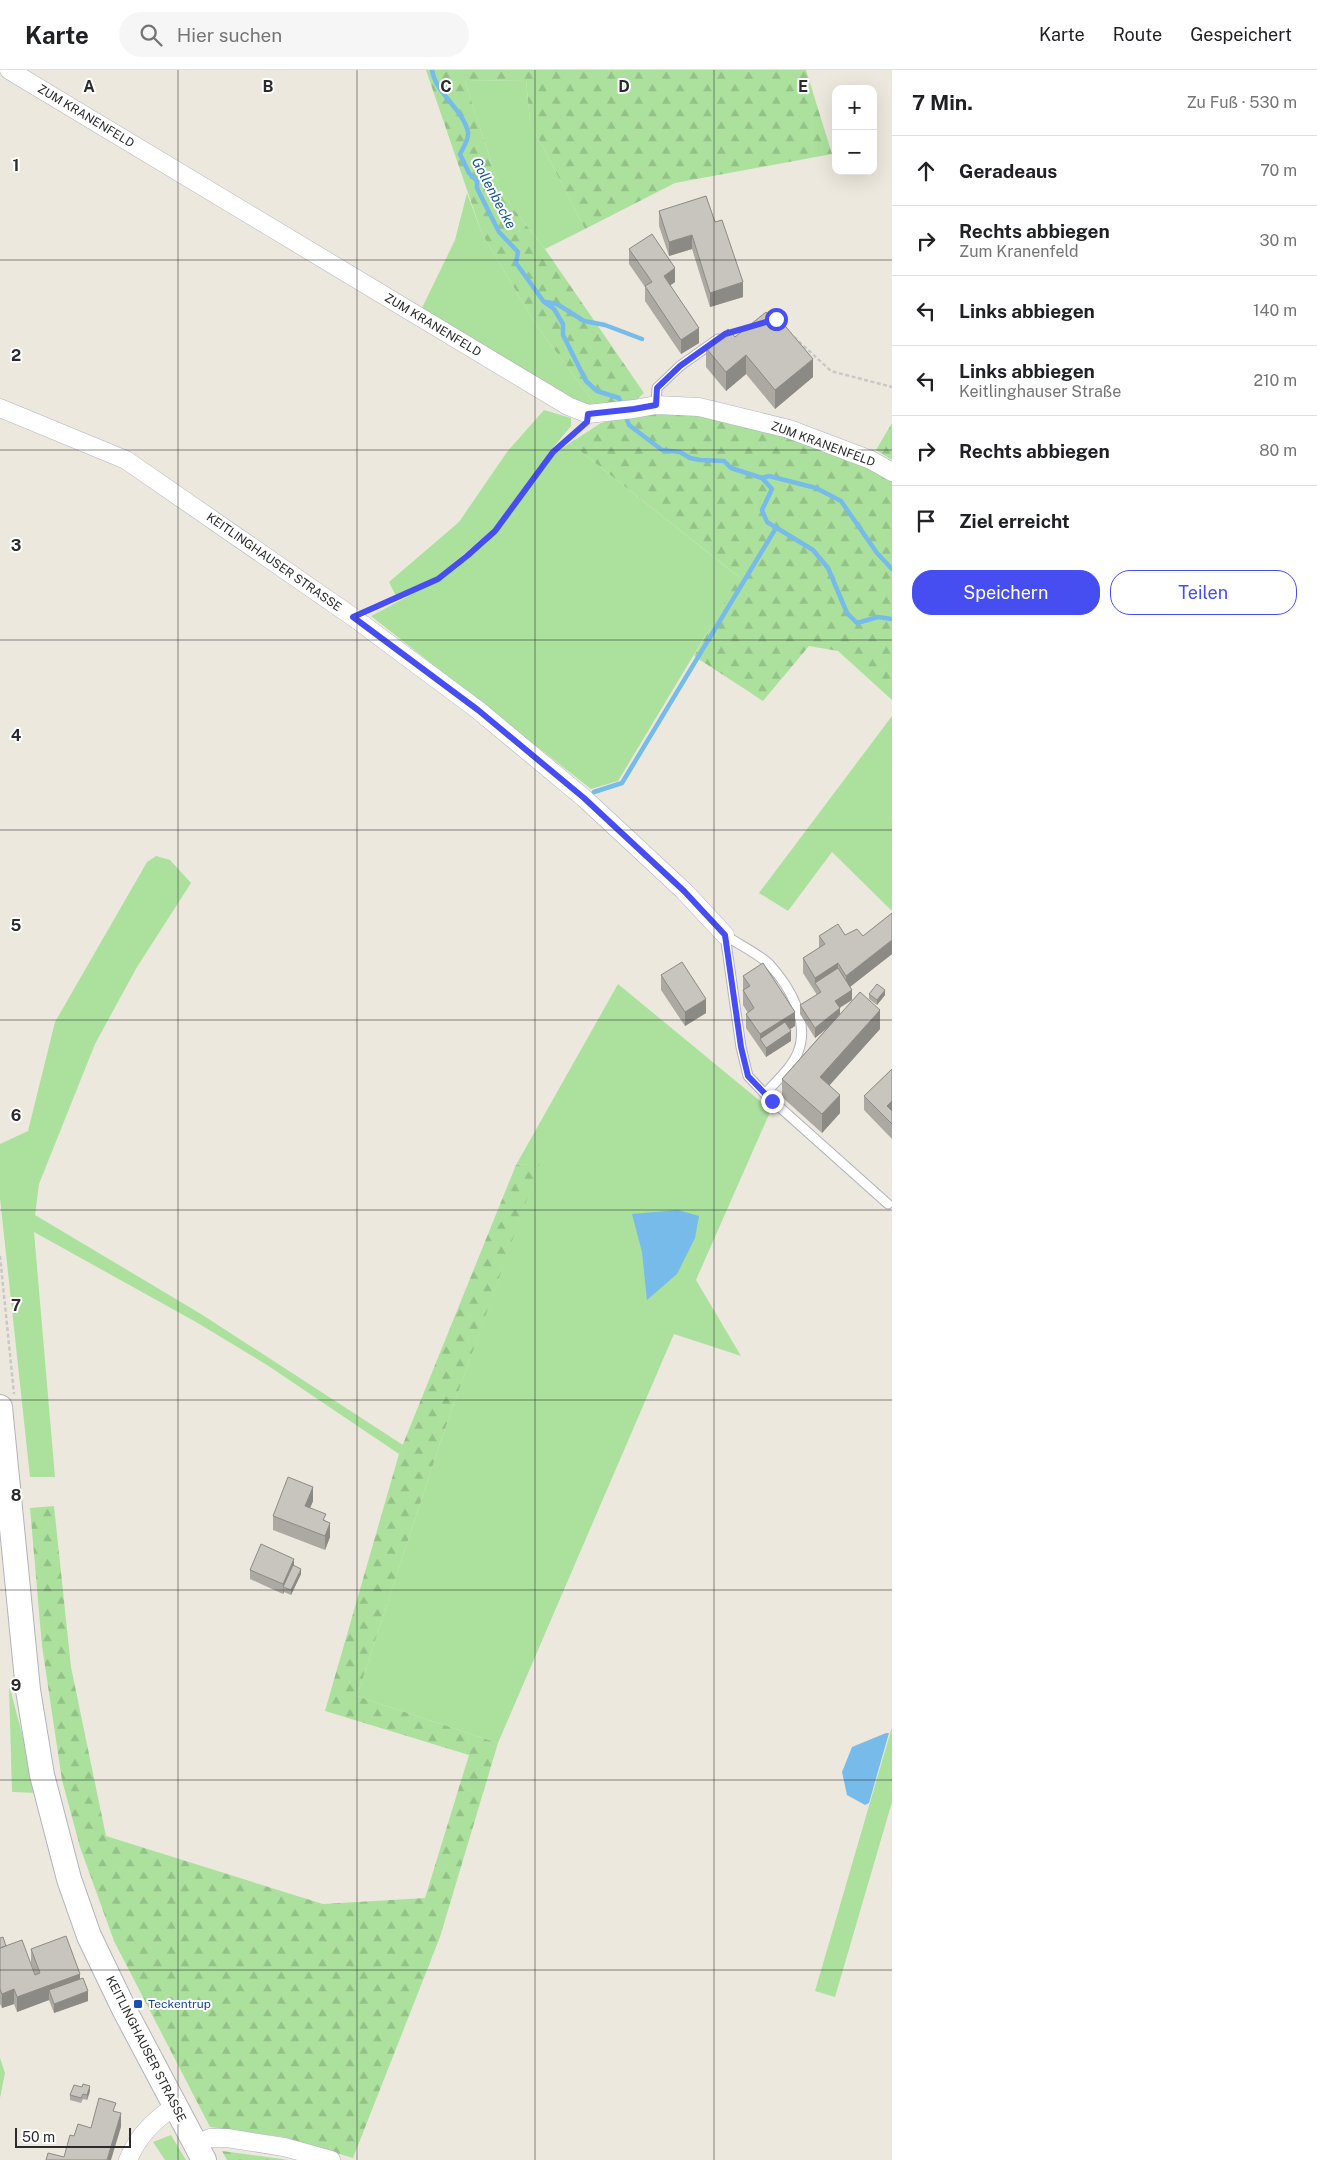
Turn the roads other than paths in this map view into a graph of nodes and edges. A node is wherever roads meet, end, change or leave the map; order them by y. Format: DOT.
graph roads {
  1 [pos="9,70"];
  2 [pos="725,334"];
  3 [pos="656,405"];
  4 [pos="0,408"];
  5 [pos="892,472"];
  6 [pos="725,935"];
  7 [pos="765,1094"];
  8 [pos="888,1204"];
  9 [pos="0,1407"];
  10 [pos="175,2106"];
  11 [pos="200,2153"];
  12 [pos="128,2160"];
  13 [pos="331,2160"];
  1 -- 3 [label="street, ZUM KRANENFELD"];
  2 -- 3 [label="lane"];
  3 -- 5 [label="street, ZUM KRANENFELD"];
  4 -- 6 [label="street, KEITLINGHAUSER STRASSE"];
  6 -- 7 [label="lane"];
  6 -- 7 [label="lane"];
  7 -- 8 [label="lane"];
  9 -- 10 [label="main road, KEITLINGHAUSER STRASSE"];
  10 -- 11 [label="main road, KEITLINGHAUSER STRASSE"];
  10 -- 12 [label="street"];
  11 -- 13 [label="street"];
}
